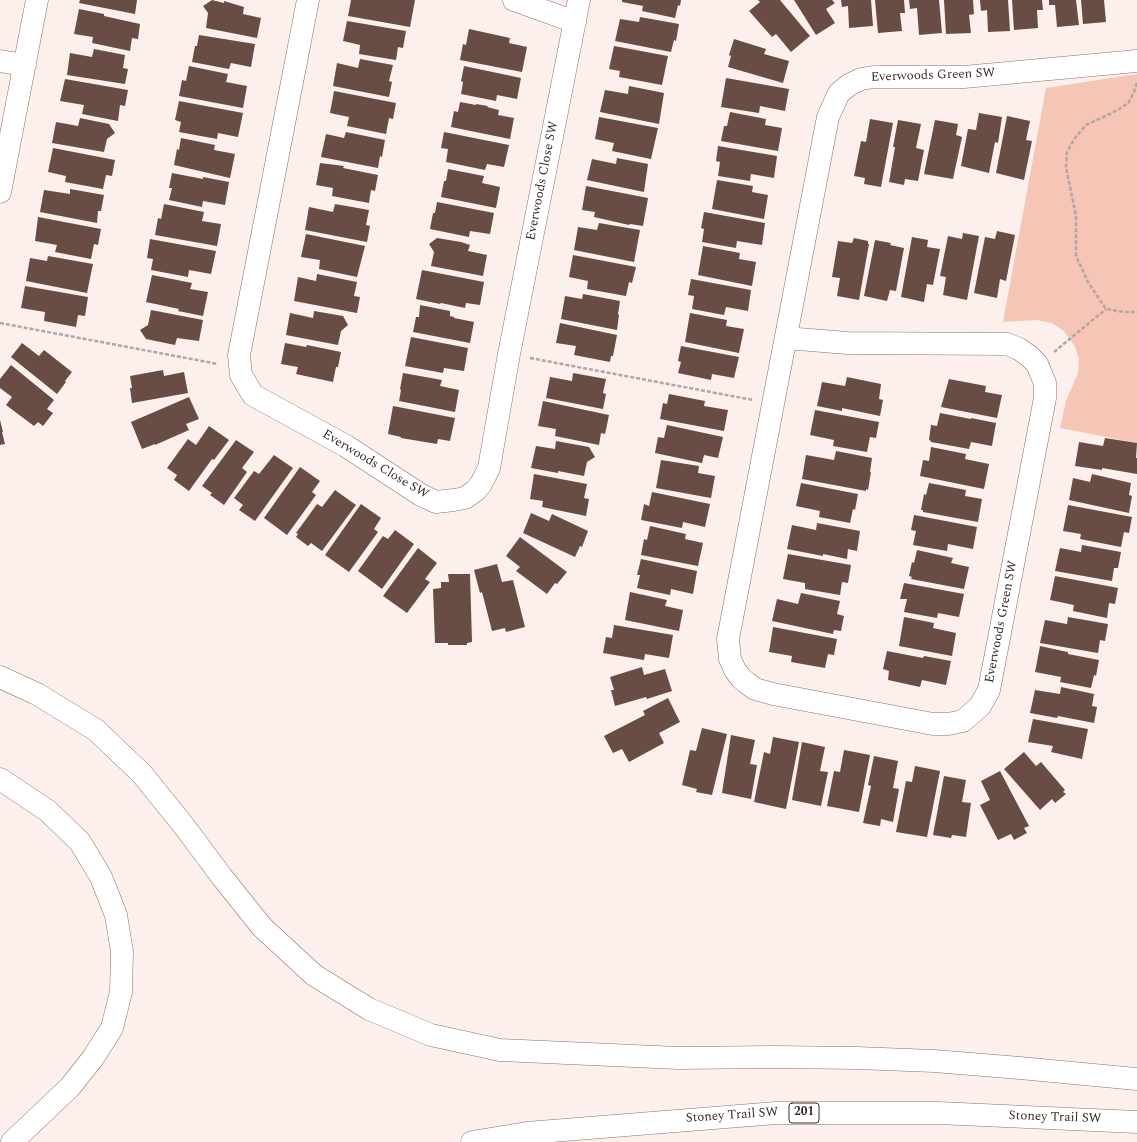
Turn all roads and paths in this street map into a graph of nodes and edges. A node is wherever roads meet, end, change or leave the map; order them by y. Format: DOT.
graph roads {
  1 [pos="37,0"];
  2 [pos="308,0"];
  3 [pos="514,0"];
  4 [pos="579,0"];
  5 [pos="575,22"];
  6 [pos="0,61"];
  7 [pos="1137,61"];
  8 [pos="25,65"];
  9 [pos="1137,82"];
  10 [pos="0,192"];
  11 [pos="1106,309"];
  12 [pos="1137,312"];
  13 [pos="0,323"];
  14 [pos="786,338"];
  15 [pos="509,354"];
  16 [pos="1037,364"];
  17 [pos="239,368"];
  18 [pos="773,403"];
  19 [pos="0,677"];
  20 [pos="0,779"];
  21 [pos="1137,1080"];
  22 [pos="1137,1122"];
  23 [pos="12,1142"];
  24 [pos="472,1142"];
  1 -- 8 [label="main road"];
  2 -- 17 [label="main road, Everwoods Close SW"];
  3 -- 5 [label="main road"];
  4 -- 5 [label="main road, Everwoods Close SW"];
  5 -- 15 [label="main road, Everwoods Close SW"];
  6 -- 8 [label="main road"];
  7 -- 14 [label="main road, Everwoods Green SW"];
  8 -- 10 [label="main road"];
  9 -- 11 [label="path"];
  11 -- 12 [label="path"];
  11 -- 16 [label="path"];
  13 -- 17 [label="path"];
  14 -- 16 [label="main road, Everwoods Green SW"];
  14 -- 18 [label="main road, Everwoods Green SW"];
  15 -- 17 [label="main road, Everwoods Close SW"];
  15 -- 18 [label="path"];
  16 -- 18 [label="main road, Everwoods Green SW"];
  19 -- 21 [label="main road"];
  20 -- 23 [label="main road"];
  22 -- 24 [label="main road, Stoney Trail SW / 201"];
}
